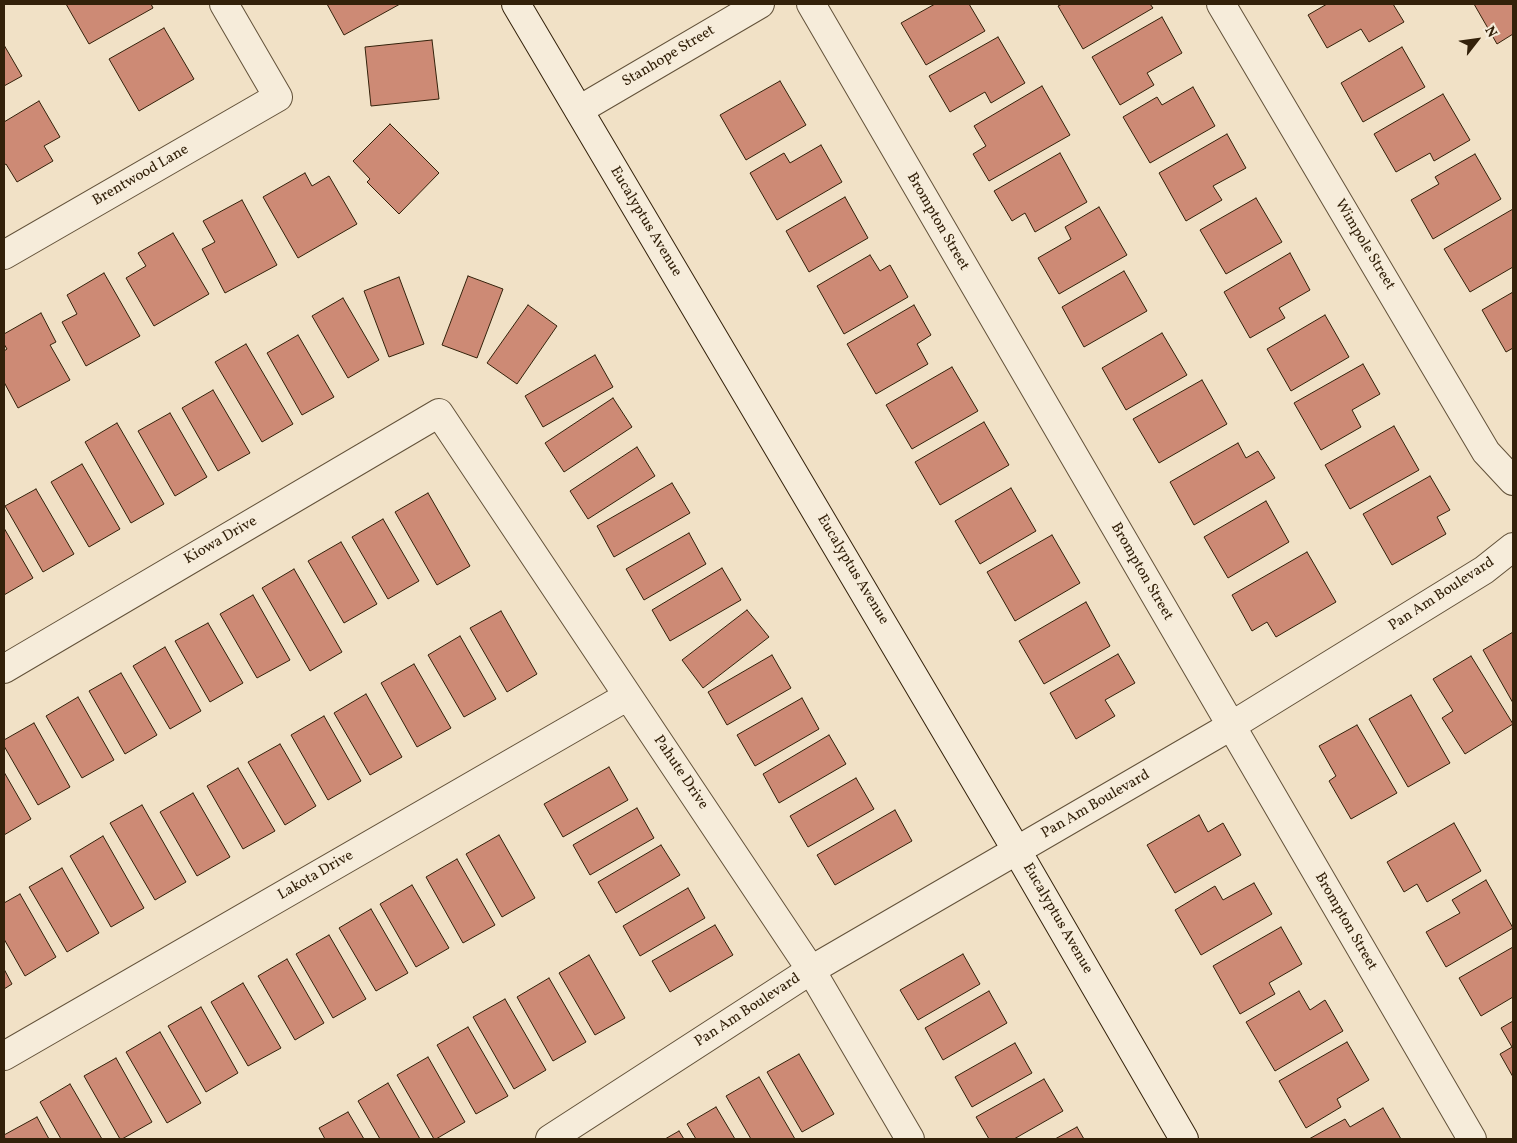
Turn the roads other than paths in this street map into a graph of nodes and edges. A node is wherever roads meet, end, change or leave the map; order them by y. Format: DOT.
graph roads {
  1 [pos="224,4"];
  2 [pos="516,4"];
  3 [pos="760,4"];
  4 [pos="811,4"];
  5 [pos="1221,4"];
  6 [pos="579,110"];
  7 [pos="4,255"];
  8 [pos="439,414"];
  9 [pos="1513,481"];
  10 [pos="1513,547"];
  11 [pos="4,669"];
  12 [pos="628,696"];
  13 [pos="1230,726"];
  14 [pos="1018,851"];
  15 [pos="811,970"];
  16 [pos="4,1056"];
  17 [pos="550,1139"];
  18 [pos="910,1139"];
  19 [pos="1184,1139"];
  20 [pos="1472,1139"];
  1 -- 7 [label="street, Brentwood Lane"];
  2 -- 6 [label="street, Eucalyptus Avenue"];
  3 -- 6 [label="street, Stanhope Street"];
  4 -- 13 [label="street, Brompton Street"];
  5 -- 9 [label="street, Wimpole Street"];
  6 -- 14 [label="street, Eucalyptus Avenue"];
  8 -- 11 [label="street, Kiowa Drive"];
  8 -- 12 [label="street, Pahute Drive"];
  10 -- 13 [label="street, Pan Am Boulevard"];
  12 -- 15 [label="street, Pahute Drive"];
  12 -- 16 [label="street, Lakota Drive"];
  13 -- 14 [label="street, Pan Am Boulevard"];
  13 -- 20 [label="street, Brompton Street"];
  14 -- 15 [label="street, Pan Am Boulevard"];
  14 -- 19 [label="street, Eucalyptus Avenue"];
  15 -- 17 [label="street, Pan Am Boulevard"];
  15 -- 18 [label="street, Pahute Drive"];
}
